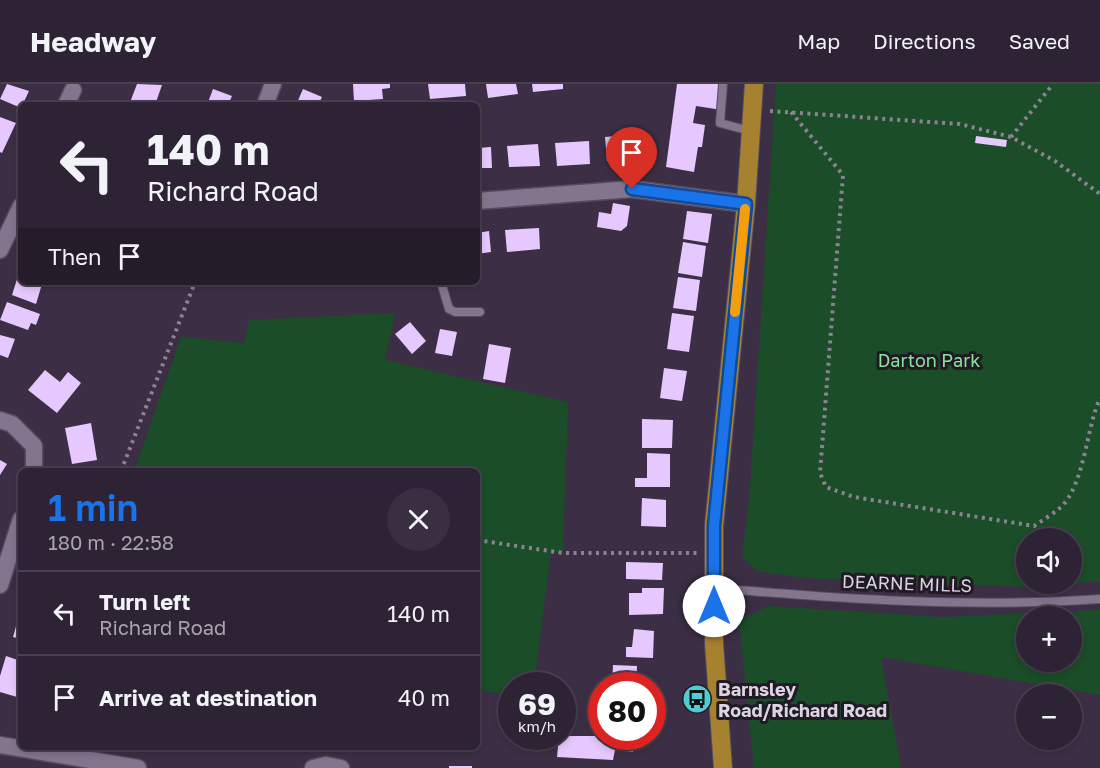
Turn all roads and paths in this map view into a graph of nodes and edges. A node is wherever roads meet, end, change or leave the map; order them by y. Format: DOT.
graph roads {
  1 [pos="273,84"];
  2 [pos="723,84"];
  3 [pos="753,84"];
  4 [pos="1053,84"];
  5 [pos="266,102"];
  6 [pos="751,111"];
  7 [pos="791,112"];
  8 [pos="750,131"];
  9 [pos="1011,137"];
  10 [pos="1100,194"];
  11 [pos="480,201"];
  12 [pos="746,204"];
  13 [pos="18,212"];
  14 [pos="0,250"];
  15 [pos="194,285"];
  16 [pos="442,285"];
  17 [pos="480,312"];
  18 [pos="1100,398"];
  19 [pos="0,420"];
  20 [pos="34,468"];
  21 [pos="122,468"];
  22 [pos="18,528"];
  23 [pos="480,540"];
  24 [pos="714,554"];
  25 [pos="0,585"];
  26 [pos="713,588"];
  27 [pos="1100,599"];
  28 [pos="0,745"];
  29 [pos="18,748"];
  30 [pos="30,750"];
  31 [pos="138,768"];
  32 [pos="312,768"];
  33 [pos="341,768"];
  34 [pos="723,768"];
  1 -- 5 [label="street"];
  2 -- 8 [label="lane"];
  3 -- 6 [label="highway"];
  4 -- 9 [label="path"];
  6 -- 7 [label="path"];
  6 -- 8 [label="highway"];
  7 -- 9 [label="path"];
  7 -- 18 [label="path"];
  8 -- 12 [label="highway"];
  9 -- 10 [label="path"];
  11 -- 12 [label="street"];
  12 -- 24 [label="highway"];
  13 -- 14 [label="street"];
  15 -- 21 [label="path"];
  16 -- 17 [label="lane"];
  19 -- 20 [label="street"];
  22 -- 25 [label="street"];
  23 -- 24 [label="path"];
  24 -- 26 [label="highway"];
  26 -- 27 [label="lane, DEARNE MILLS"];
  26 -- 34 [label="highway"];
  28 -- 29 [label="street"];
  30 -- 31 [label="street"];
  32 -- 33 [label="street"];
}
